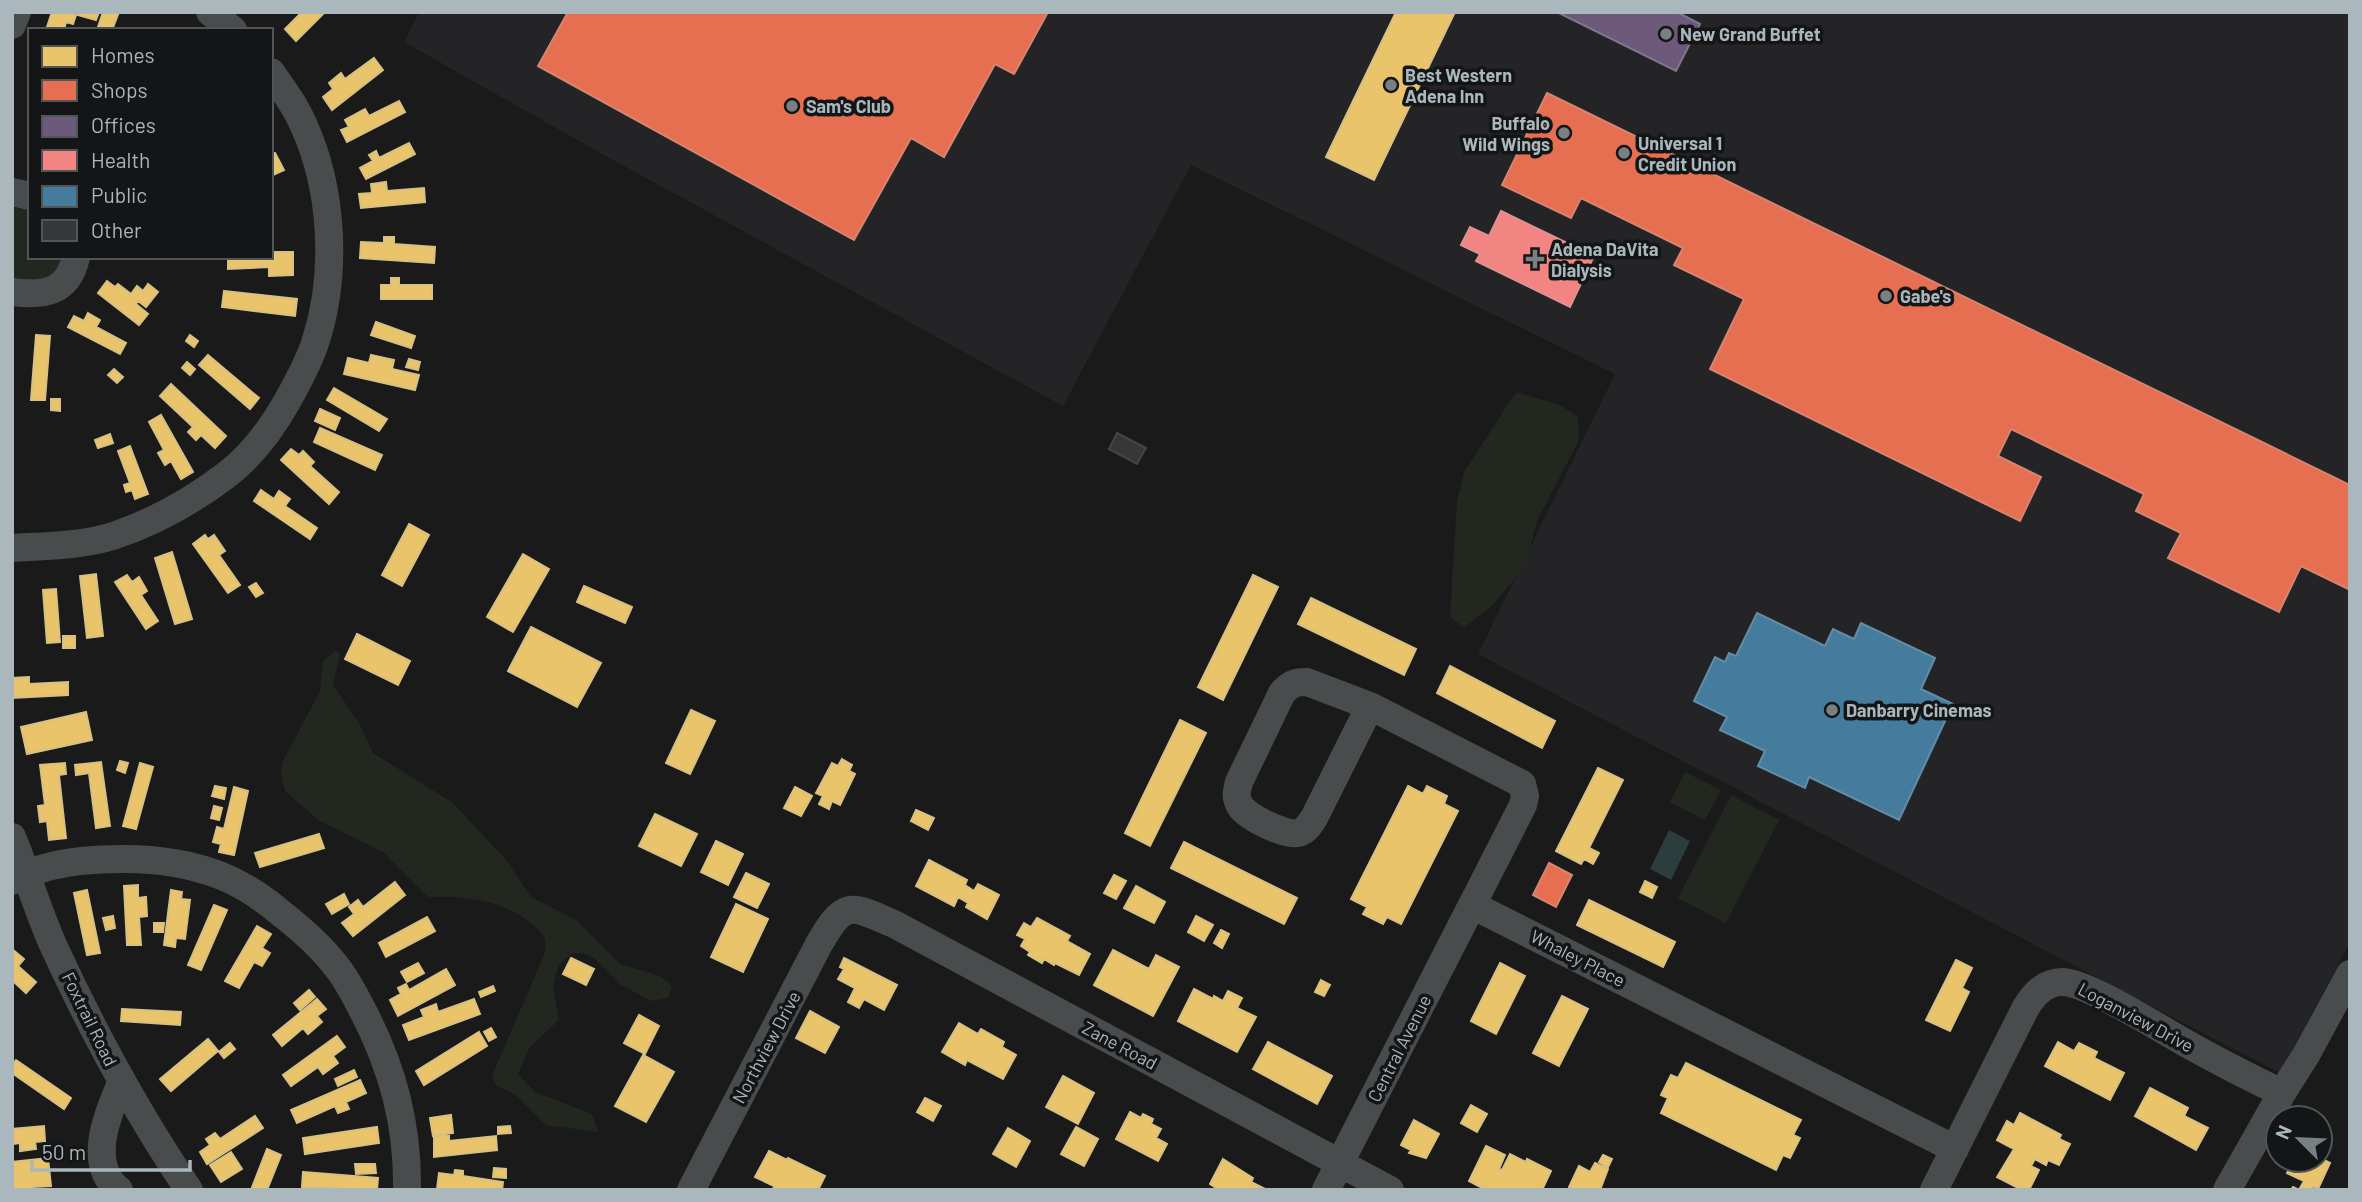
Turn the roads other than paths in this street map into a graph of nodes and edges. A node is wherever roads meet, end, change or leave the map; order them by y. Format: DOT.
graph roads {
  1 [pos="17,12"];
  2 [pos="210,12"];
  3 [pos="12,24"];
  4 [pos="230,28"];
  5 [pos="273,75"];
  6 [pos="75,259"];
  7 [pos="12,292"];
  8 [pos="12,548"];
  9 [pos="1370,706"];
  10 [pos="12,837"];
  11 [pos="20,877"];
  12 [pos="1472,905"];
  13 [pos="847,909"];
  14 [pos="2350,974"];
  15 [pos="121,1083"];
  16 [pos="2282,1093"];
  17 [pos="1955,1149"];
  18 [pos="1340,1163"];
  19 [pos="119,1190"];
  20 [pos="189,1190"];
  21 [pos="407,1190"];
  22 [pos="691,1190"];
  23 [pos="1326,1190"];
  24 [pos="1390,1190"];
  25 [pos="1934,1190"];
  26 [pos="2227,1190"];
  1 -- 3 [label="street"];
  2 -- 4 [label="street"];
  5 -- 8 [label="street"];
  6 -- 7 [label="street"];
  9 -- 9 [label="street"];
  9 -- 12 [label="street"];
  10 -- 11 [label="street, Foxtrail Road"];
  11 -- 15 [label="street, Foxtrail Road"];
  11 -- 21 [label="street"];
  12 -- 17 [label="street, Whaley Place"];
  12 -- 18 [label="street, Central Avenue"];
  13 -- 18 [label="street, Zane Road"];
  13 -- 22 [label="street, Northview Drive"];
  14 -- 16 [label="street"];
  15 -- 19 [label="street"];
  15 -- 20 [label="street, Foxtrail Road"];
  16 -- 17 [label="street, Loganview Drive"];
  16 -- 26 [label="street"];
  17 -- 25 [label="street, Loganview Drive"];
  18 -- 23 [label="street, Central Avenue"];
  18 -- 24 [label="street, Zane Road"];
}
